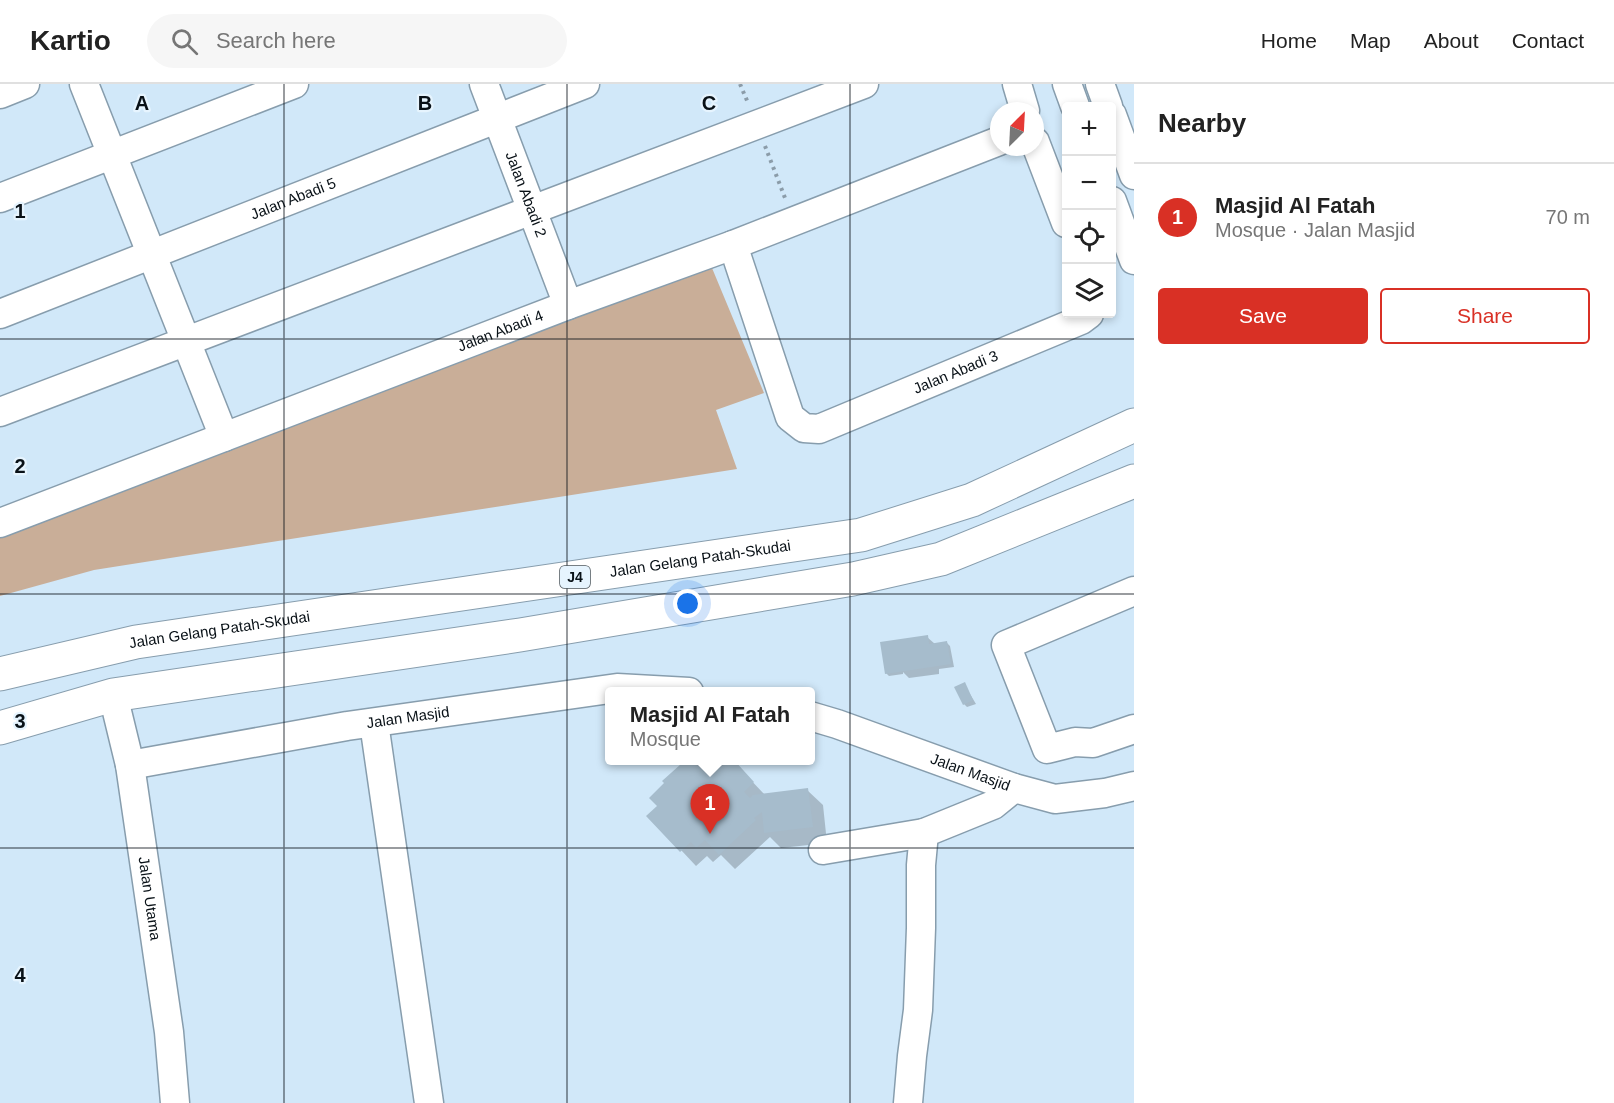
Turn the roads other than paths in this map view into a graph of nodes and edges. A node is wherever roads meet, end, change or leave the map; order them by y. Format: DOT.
graph roads {
  1 [pos="25,84"];
  2 [pos="84,84"];
  3 [pos="294,84"];
  4 [pos="484,84"];
  5 [pos="585,84"];
  6 [pos="864,84"];
  7 [pos="1017,84"];
  8 [pos="1067,84"];
  9 [pos="1100,84"];
  10 [pos="0,94"];
  11 [pos="1022,102"];
  12 [pos="1074,102"];
  13 [pos="1107,102"];
  14 [pos="499,119"];
  15 [pos="1116,126"];
  16 [pos="990,145"];
  17 [pos="112,154"];
  18 [pos="1041,156"];
  19 [pos="1134,175"];
  20 [pos="0,198"];
  21 [pos="1115,210"];
  22 [pos="532,211"];
  23 [pos="1062,212"];
  24 [pos="733,245"];
  25 [pos="152,255"];
  26 [pos="1134,260"];
  27 [pos="568,305"];
  28 [pos="0,314"];
  29 [pos="1084,318"];
  30 [pos="186,342"];
  31 [pos="0,412"];
  32 [pos="1127,424"];
  33 [pos="224,438"];
  34 [pos="1134,481"];
  35 [pos="0,524"];
  36 [pos="1134,591"];
  37 [pos="0,674"];
  38 [pos="605,690"];
  39 [pos="113,695"];
  40 [pos="815,718"];
  41 [pos="374,723"];
  42 [pos="0,728"];
  43 [pos="1134,729"];
  44 [pos="130,765"];
  45 [pos="1134,786"];
  46 [pos="1014,788"];
  47 [pos="924,833"];
  48 [pos="823,850"];
  49 [pos="175,1103"];
  50 [pos="429,1103"];
  51 [pos="908,1103"];
  1 -- 10 [label="street"];
  2 -- 17 [label="street"];
  3 -- 17 [label="street"];
  4 -- 14 [label="street, Jalan Abadi 2"];
  5 -- 14 [label="street, Jalan Abadi 5"];
  6 -- 22 [label="street"];
  7 -- 11 [label="street"];
  8 -- 12 [label="street"];
  9 -- 13 [label="street"];
  14 -- 22 [label="street, Jalan Abadi 2"];
  14 -- 25 [label="street, Jalan Abadi 5"];
  15 -- 19 [label="street"];
  16 -- 24 [label="street, Jalan Abadi 4"];
  17 -- 20 [label="street"];
  17 -- 25 [label="street"];
  18 -- 23 [label="street"];
  21 -- 26 [label="street"];
  22 -- 27 [label="street, Jalan Abadi 2"];
  22 -- 30 [label="street"];
  24 -- 27 [label="street, Jalan Abadi 4"];
  24 -- 29 [label="street, Jalan Abadi 3"];
  25 -- 28 [label="street, Jalan Abadi 5"];
  25 -- 30 [label="street"];
  27 -- 33 [label="street, Jalan Abadi 4"];
  30 -- 31 [label="street"];
  30 -- 33 [label="street"];
  32 -- 37 [label="main road, Jalan Gelang Patah-Skudai / J4"];
  33 -- 35 [label="street, Jalan Abadi 4"];
  34 -- 39 [label="main road"];
  36 -- 43 [label="street"];
  38 -- 41 [label="street, Jalan Masjid"];
  39 -- 42 [label="main road"];
  39 -- 44 [label="street, Jalan Utama"];
  40 -- 46 [label="street, Jalan Masjid"];
  41 -- 44 [label="street, Jalan Masjid"];
  41 -- 50 [label="street"];
  44 -- 49 [label="street, Jalan Utama"];
  45 -- 46 [label="street, Jalan Masjid"];
  46 -- 47 [label="street"];
  47 -- 48 [label="street"];
  47 -- 51 [label="street"];
}
